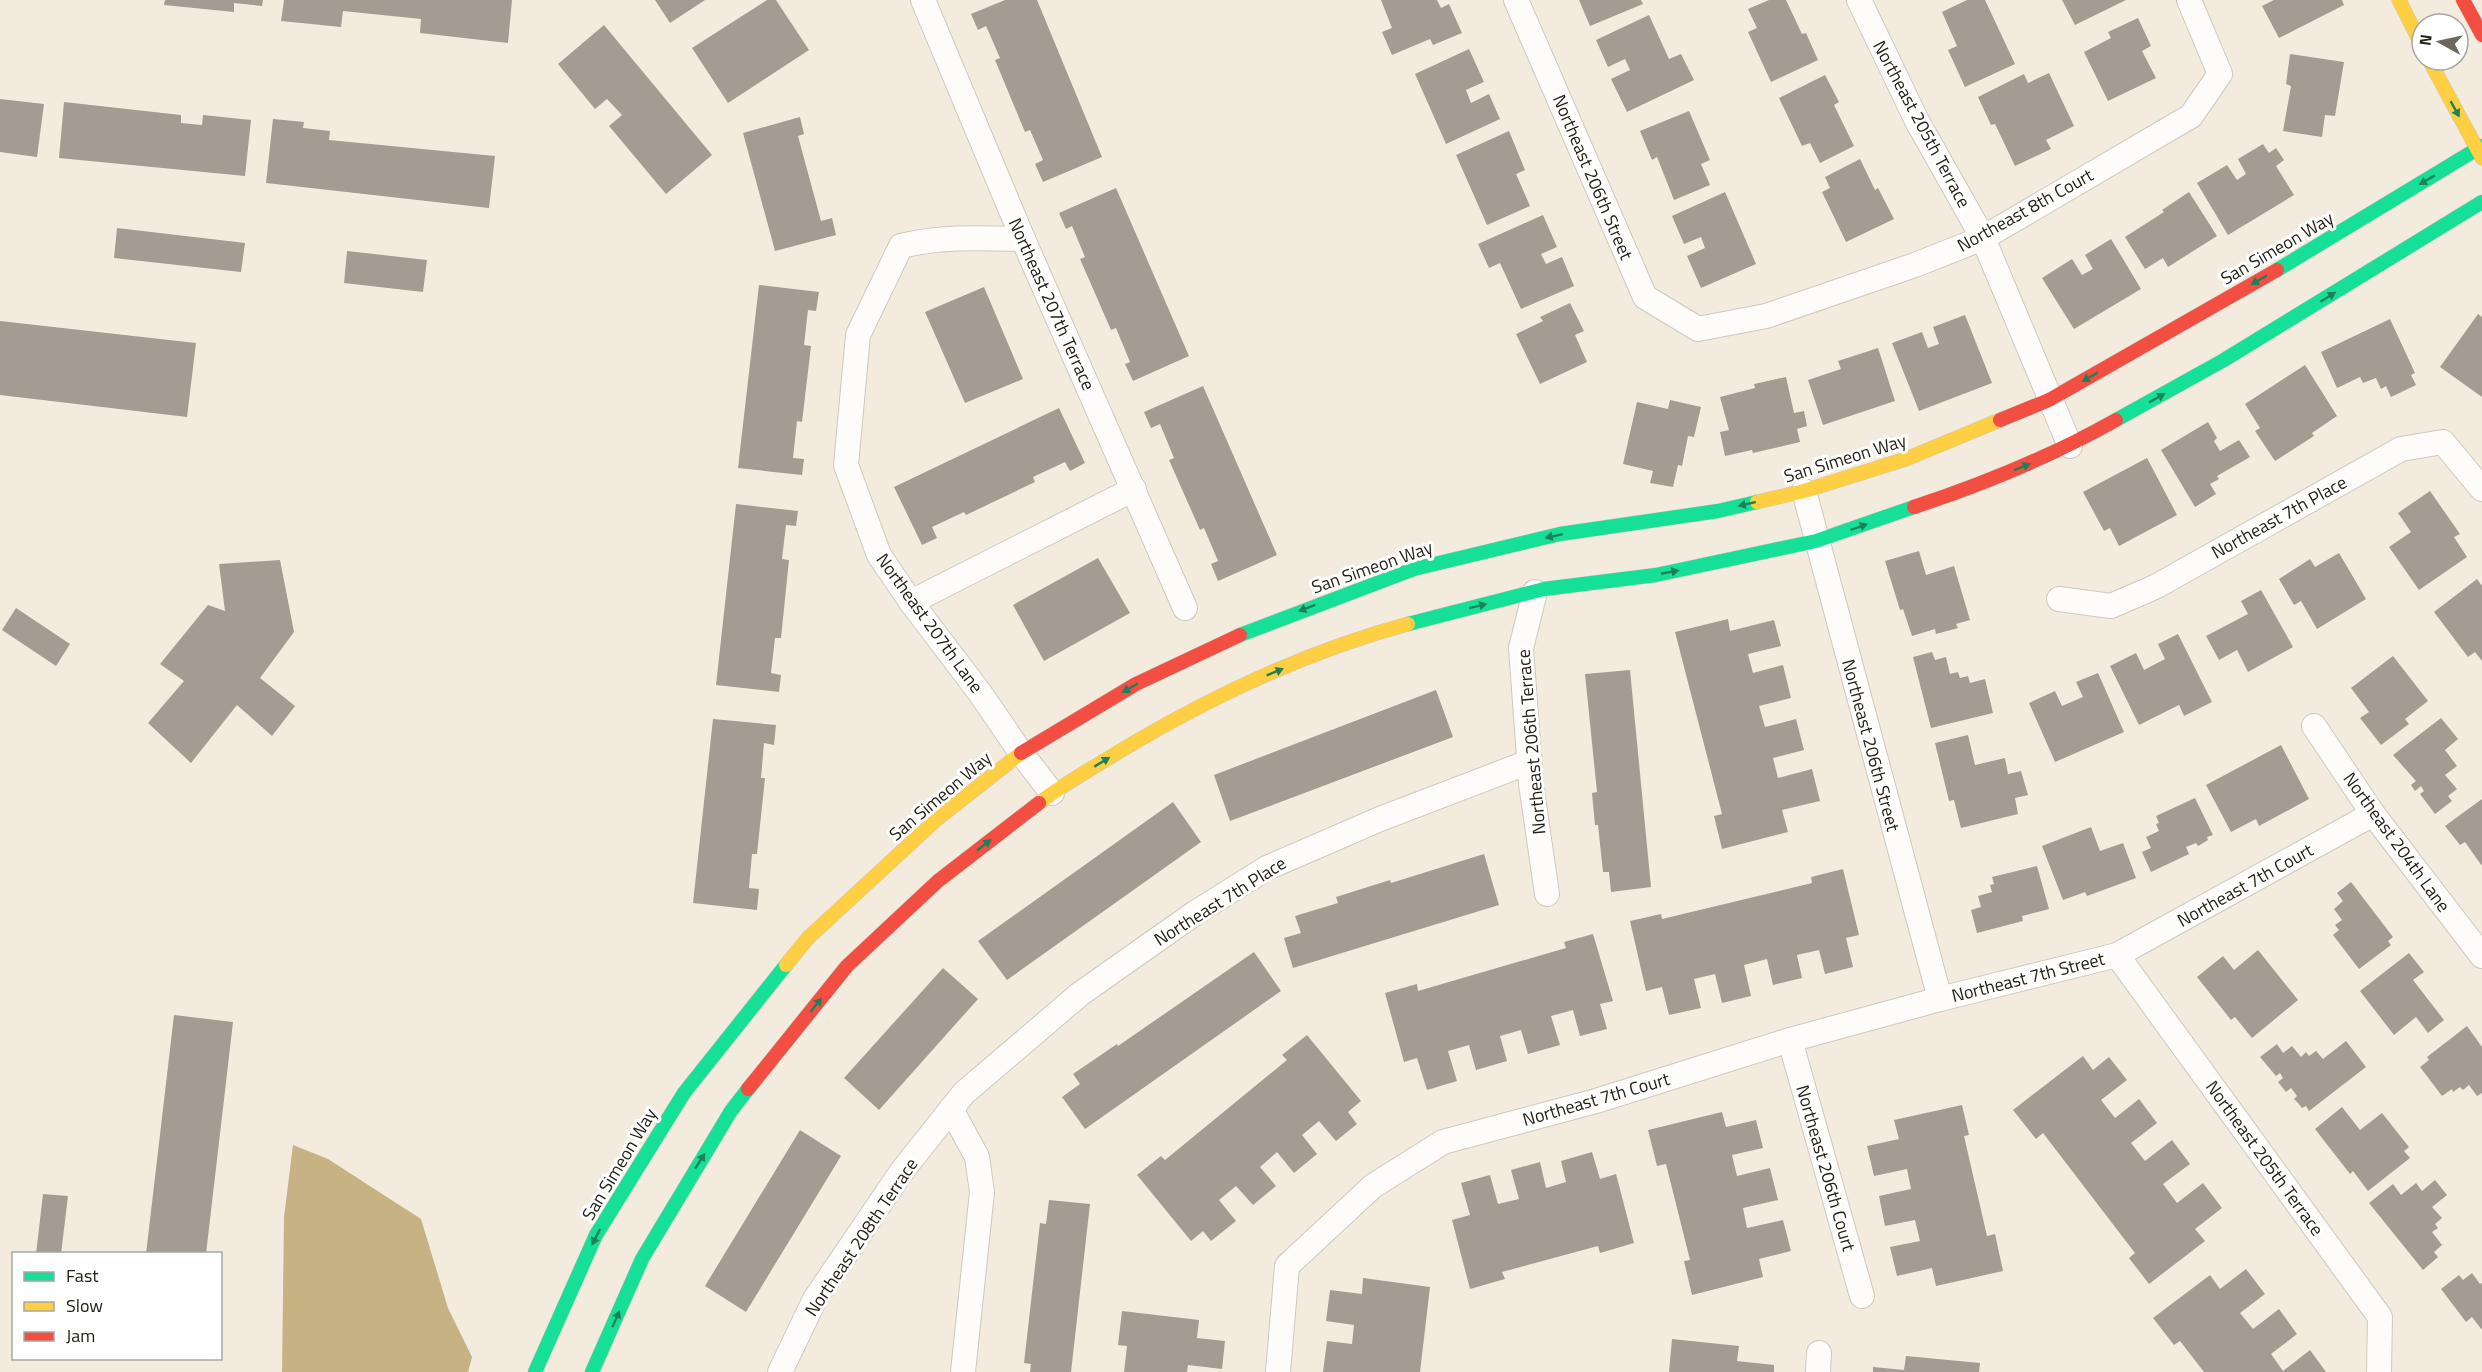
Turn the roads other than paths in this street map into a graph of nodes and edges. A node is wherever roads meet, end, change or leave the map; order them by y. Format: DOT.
graph roads {
  1 [pos="923,0"];
  2 [pos="1516,0"];
  3 [pos="1859,0"];
  4 [pos="2188,0"];
  5 [pos="2399,0"];
  6 [pos="2463,0"];
  7 [pos="2410,22"];
  8 [pos="2482,35"];
  9 [pos="2436,72"];
  10 [pos="2480,151"];
  11 [pos="2482,202"];
  12 [pos="1983,238"];
  13 [pos="1023,239"];
  14 [pos="1698,329"];
  15 [pos="2049,400"];
  16 [pos="2070,446"];
  17 [pos="1134,489"];
  18 [pos="2482,489"];
  19 [pos="1804,491"];
  20 [pos="1816,541"];
  21 [pos="1535,592"];
  22 [pos="2059,599"];
  23 [pos="911,602"];
  24 [pos="1185,608"];
  25 [pos="2314,726"];
  26 [pos="1021,753"];
  27 [pos="1529,762"];
  28 [pos="1052,793"];
  29 [pos="2373,814"];
  30 [pos="1547,894"];
  31 [pos="2116,955"];
  32 [pos="2482,956"];
  33 [pos="1940,999"];
  34 [pos="1790,1040"];
  35 [pos="951,1109"];
  36 [pos="1862,1296"];
  37 [pos="535,1372"];
  38 [pos="592,1372"];
  39 [pos="780,1372"];
  40 [pos="963,1372"];
  41 [pos="1278,1372"];
  42 [pos="2379,1372"];
  1 -- 13 [label="street, Northeast 207th Terrace"];
  2 -- 14 [label="street, Northeast 206th Street"];
  3 -- 12 [label="street, Northeast 205th Terrace"];
  4 -- 12 [label="street, Northeast 8th Court"];
  5 -- 7 [label="street"];
  6 -- 8 [label="street"];
  9 -- 10 [label="street, one-way"];
  10 -- 15 [label="street, San Simeon Way, one-way"];
  16 -- 11 [label="street, one-way"];
  12 -- 14 [label="street, Northeast 8th Court"];
  12 -- 15 [label="street, Northeast 205th Terrace"];
  13 -- 17 [label="street, Northeast 207th Terrace"];
  13 -- 23 [label="street, Northeast 207th Lane"];
  15 -- 16 [label="street, Northeast 205th Terrace"];
  15 -- 19 [label="street, San Simeon Way"];
  20 -- 16 [label="street, one-way"];
  17 -- 23 [label="street"];
  17 -- 24 [label="street, Northeast 207th Terrace"];
  18 -- 22 [label="street, Northeast 7th Place"];
  19 -- 20 [label="street, Northeast 206th Street"];
  19 -- 26 [label="street, San Simeon Way, one-way"];
  21 -- 20 [label="street, one-way"];
  20 -- 33 [label="street, Northeast 206th Street"];
  21 -- 27 [label="street, Northeast 206th Terrace"];
  28 -- 21 [label="street, one-way"];
  23 -- 26 [label="street, Northeast 207th Lane"];
  25 -- 29 [label="street, Northeast 204th Lane"];
  26 -- 28 [label="street, Northeast 207th Lane"];
  26 -- 37 [label="street, San Simeon Way, one-way"];
  27 -- 30 [label="street, Northeast 206th Terrace"];
  27 -- 35 [label="street, Northeast 7th Place"];
  38 -- 28 [label="street, one-way"];
  29 -- 31 [label="street, Northeast 7th Court"];
  29 -- 32 [label="street, Northeast 204th Lane"];
  31 -- 33 [label="street, Northeast 7th Street"];
  31 -- 42 [label="street, Northeast 205th Terrace"];
  33 -- 34 [label="street, Northeast 7th Court"];
  34 -- 36 [label="street, Northeast 206th Court"];
  34 -- 41 [label="street, Northeast 7th Court"];
  35 -- 39 [label="street, Northeast 208th Terrace"];
  35 -- 40 [label="street"];
}
